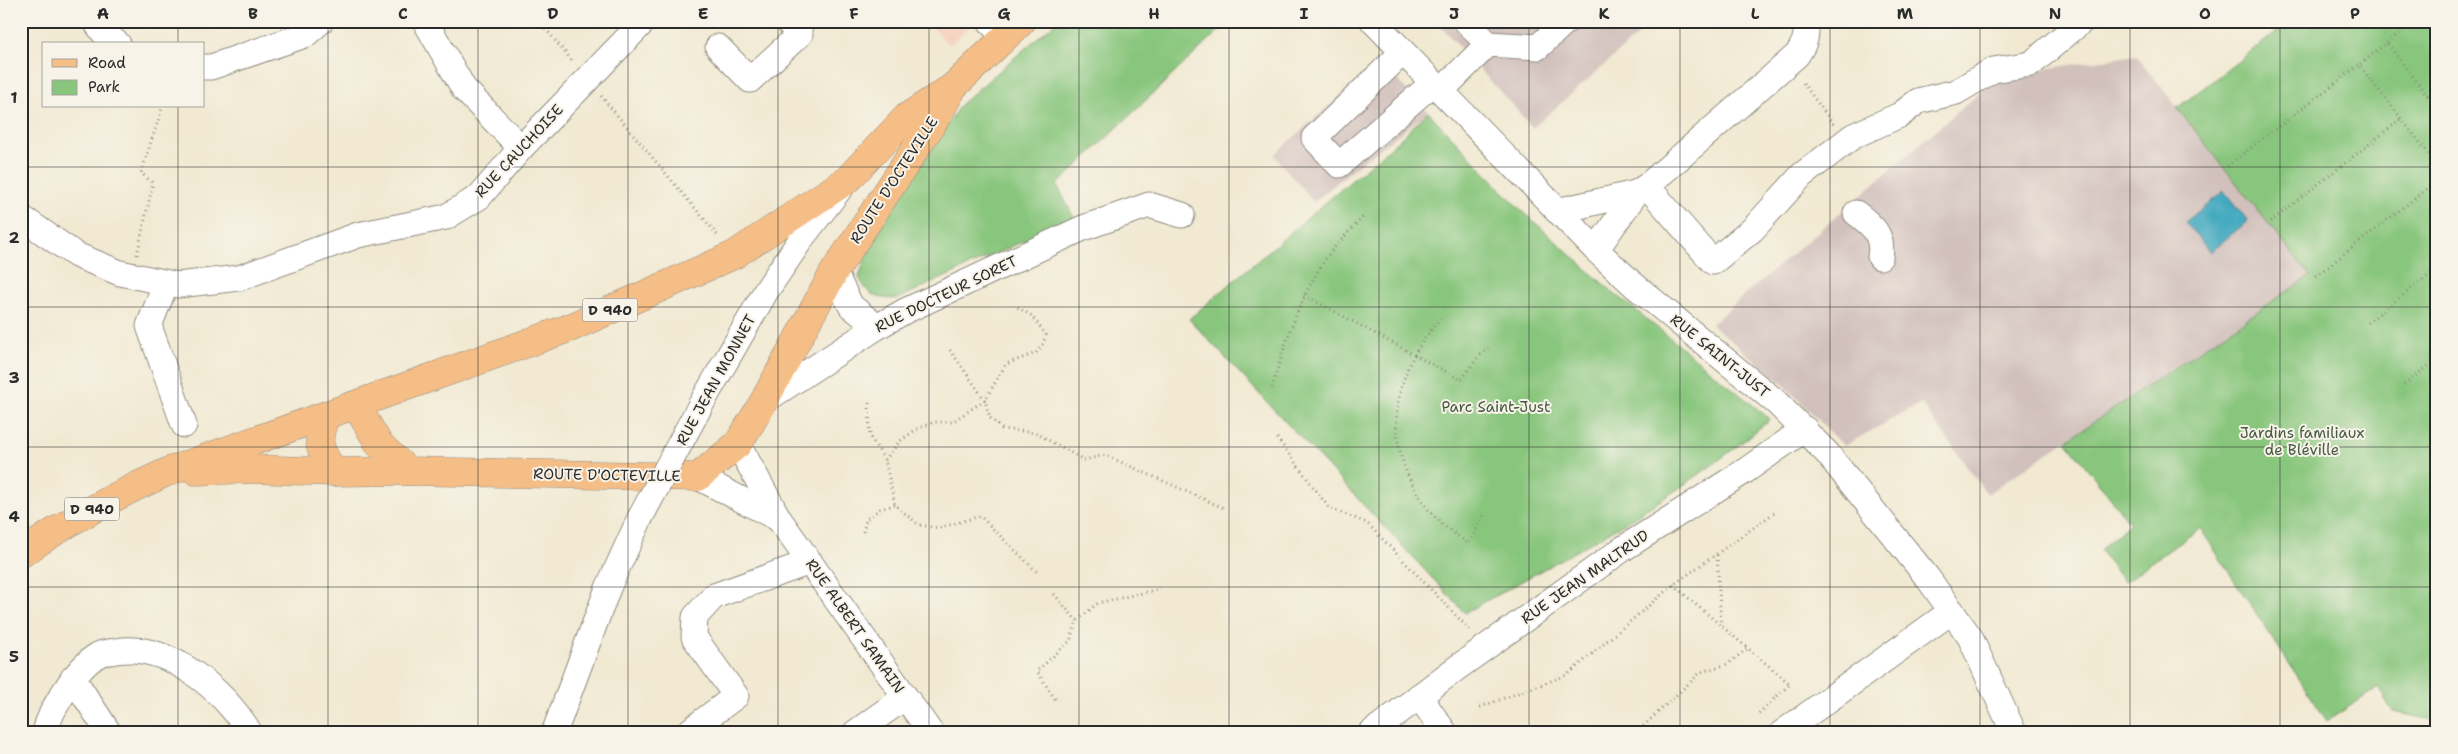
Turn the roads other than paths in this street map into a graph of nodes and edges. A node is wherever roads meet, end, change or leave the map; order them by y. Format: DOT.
graph roads {
  1 [pos="95,21"];
  2 [pos="321,21"];
  3 [pos="425,21"];
  4 [pos="644,21"];
  5 [pos="787,21"];
  6 [pos="1373,21"];
  7 [pos="1466,21"];
  8 [pos="1566,21"];
  9 [pos="1805,21"];
  10 [pos="2082,21"];
  11 [pos="1005,27"];
  12 [pos="116,42"];
  13 [pos="1488,44"];
  14 [pos="718,47"];
  15 [pos="1402,52"];
  16 [pos="205,67"];
  17 [pos="953,87"];
  18 [pos="1437,87"];
  19 [pos="521,148"];
  20 [pos="847,180"];
  21 [pos="1642,190"];
  22 [pos="1558,211"];
  23 [pos="1856,213"];
  24 [pos="1182,215"];
  25 [pos="21,217"];
  26 [pos="1596,250"];
  27 [pos="1880,257"];
  28 [pos="834,272"];
  29 [pos="166,283"];
  30 [pos="877,327"];
  31 [pos="764,401"];
  32 [pos="356,405"];
  33 [pos="326,416"];
  34 [pos="184,425"];
  35 [pos="1805,429"];
  36 [pos="738,444"];
  37 [pos="408,471"];
  38 [pos="168,472"];
  39 [pos="334,472"];
  40 [pos="698,477"];
  41 [pos="779,519"];
  42 [pos="21,554"];
  43 [pos="810,562"];
  44 [pos="1952,611"];
  45 [pos="73,678"];
  46 [pos="905,696"];
  47 [pos="1419,696"];
  48 [pos="45,733"];
  49 [pos="108,733"];
  50 [pos="250,733"];
  51 [pos="554,733"];
  52 [pos="687,733"];
  53 [pos="855,733"];
  54 [pos="931,733"];
  55 [pos="1371,733"];
  56 [pos="1445,733"];
  57 [pos="1782,733"];
  58 [pos="2014,733"];
  1 -- 12 [label="street"];
  2 -- 16 [label="street"];
  3 -- 19 [label="street"];
  4 -- 19 [label="street, RUE CAUCHOISE"];
  5 -- 14 [label="street"];
  6 -- 15 [label="street, RUE SAINT-JUST"];
  7 -- 13 [label="street"];
  8 -- 13 [label="street"];
  9 -- 21 [label="street"];
  10 -- 21 [label="street"];
  11 -- 17 [label="main road, ROUTE D'OCTEVILLE / D 940"];
  13 -- 18 [label="street"];
  15 -- 18 [label="street, RUE SAINT-JUST"];
  15 -- 18 [label="street"];
  17 -- 20 [label="main road, ROUTE D'OCTEVILLE / D 940"];
  17 -- 28 [label="main road, ROUTE D'OCTEVILLE / D 940"];
  18 -- 22 [label="street, RUE SAINT-JUST"];
  19 -- 29 [label="street, RUE CAUCHOISE"];
  20 -- 32 [label="main road, ROUTE D'OCTEVILLE / D 940"];
  20 -- 51 [label="street, RUE JEAN MONNET, bridge"];
  21 -- 22 [label="street"];
  21 -- 26 [label="street"];
  22 -- 26 [label="street, RUE SAINT-JUST"];
  23 -- 27 [label="street"];
  24 -- 30 [label="street, RUE DOCTEUR SORET"];
  25 -- 29 [label="street, RUE CAUCHOISE"];
  26 -- 35 [label="street, RUE SAINT-JUST"];
  28 -- 30 [label="street"];
  28 -- 31 [label="main road, ROUTE D'OCTEVILLE / D 940"];
  29 -- 34 [label="street"];
  30 -- 31 [label="street, RUE DOCTEUR SORET"];
  31 -- 36 [label="main road, ROUTE D'OCTEVILLE / D 940"];
  32 -- 33 [label="main road, ROUTE D'OCTEVILLE / D 940"];
  32 -- 37 [label="main road"];
  33 -- 38 [label="main road, ROUTE D'OCTEVILLE / D 940"];
  33 -- 39 [label="main road"];
  35 -- 44 [label="street, RUE SAINT-JUST"];
  35 -- 47 [label="street, RUE JEAN MALTRUD"];
  36 -- 40 [label="main road, ROUTE D'OCTEVILLE / D 940"];
  36 -- 41 [label="street, RUE ALBERT SAMAIN"];
  37 -- 39 [label="main road, ROUTE D'OCTEVILLE / D 940"];
  37 -- 40 [label="main road, ROUTE D'OCTEVILLE / D 940"];
  38 -- 39 [label="main road, ROUTE D'OCTEVILLE / D 940"];
  38 -- 42 [label="main road, ROUTE D'OCTEVILLE / D 940"];
  40 -- 41 [label="street"];
  41 -- 43 [label="street, RUE ALBERT SAMAIN"];
  43 -- 46 [label="street, RUE ALBERT SAMAIN"];
  43 -- 52 [label="street"];
  44 -- 57 [label="street"];
  44 -- 58 [label="street, RUE SAINT-JUST"];
  45 -- 48 [label="street"];
  45 -- 49 [label="street"];
  45 -- 50 [label="street"];
  46 -- 53 [label="street"];
  46 -- 54 [label="street, RUE ALBERT SAMAIN"];
  47 -- 55 [label="street, RUE JEAN MALTRUD"];
  47 -- 56 [label="street"];
}
